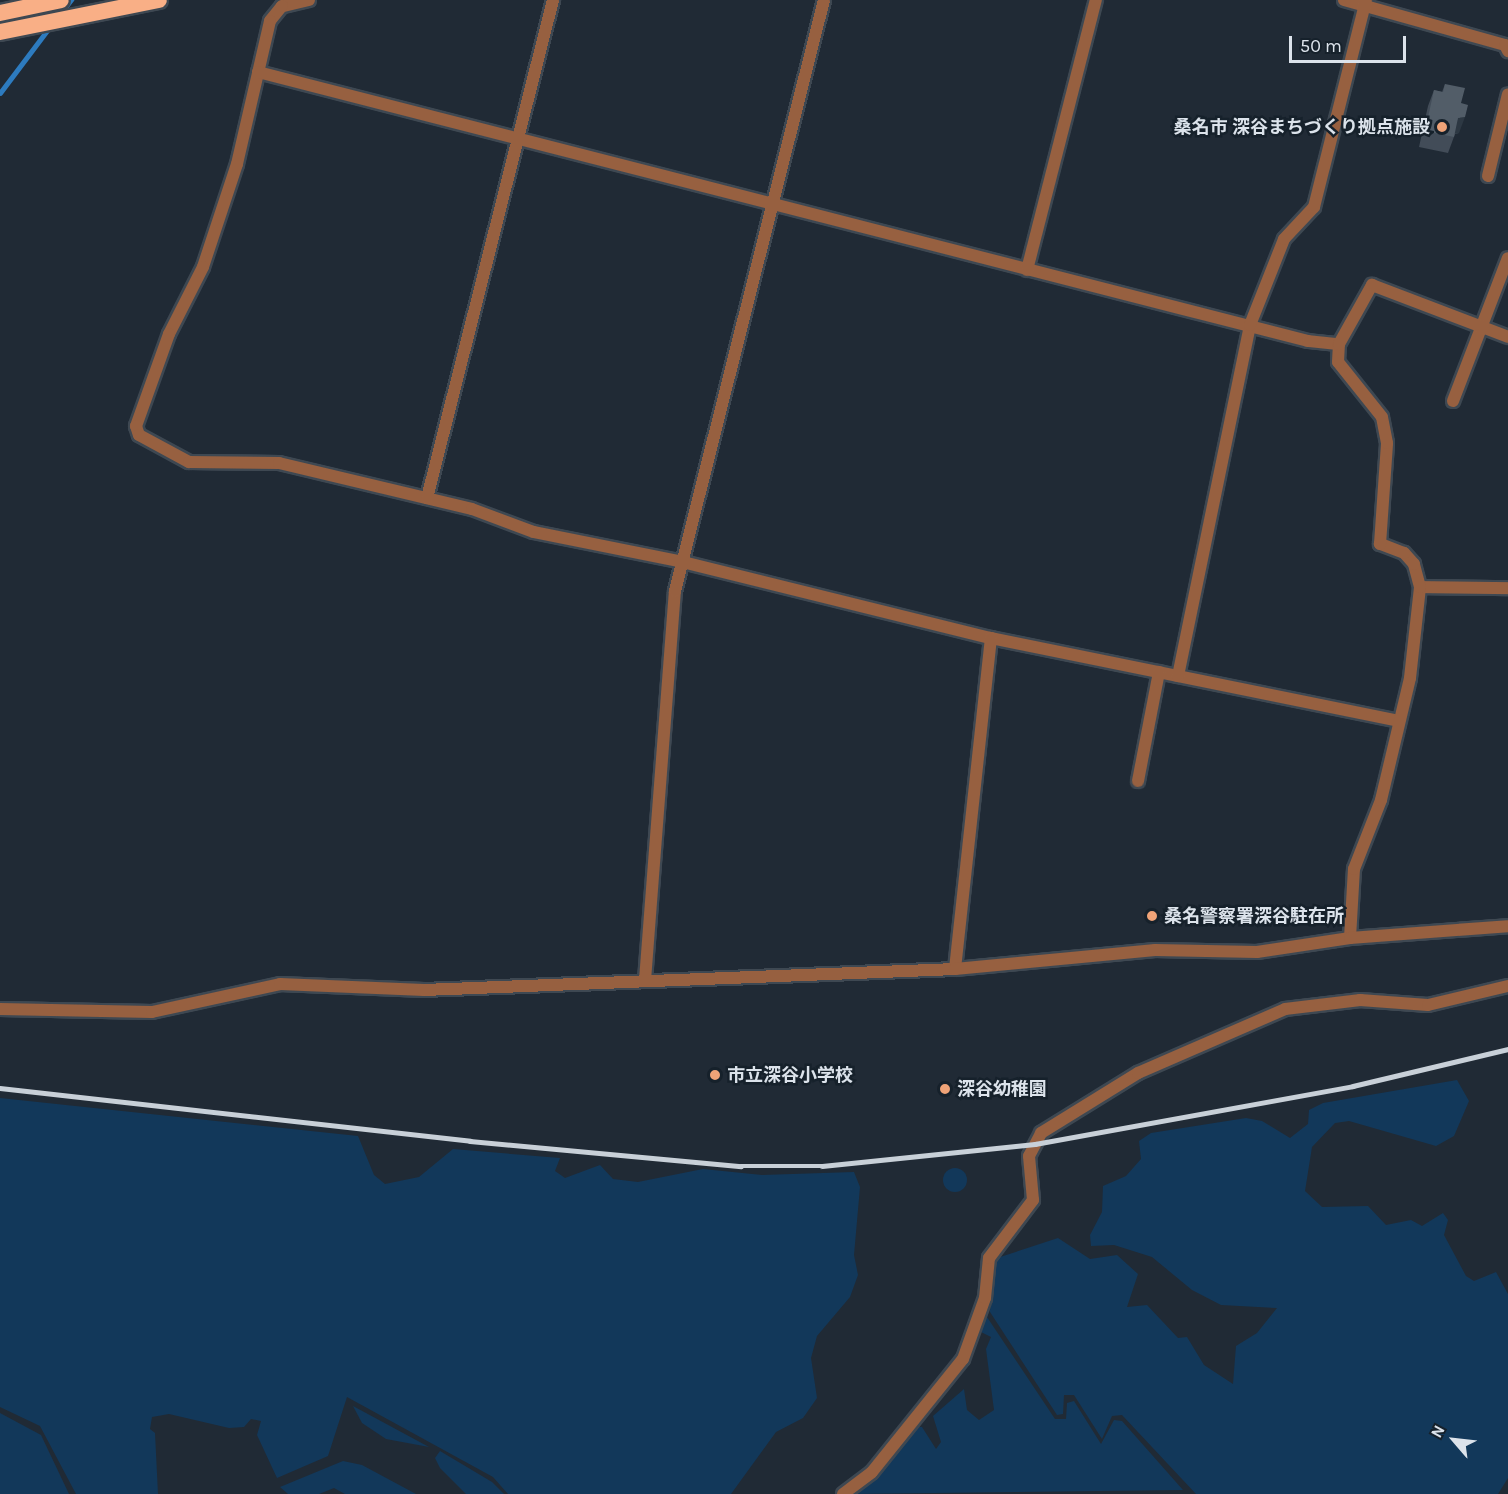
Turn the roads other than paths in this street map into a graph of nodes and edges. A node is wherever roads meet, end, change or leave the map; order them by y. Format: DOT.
graph roads {
  1 [pos="159,0"];
  2 [pos="306,0"];
  3 [pos="554,0"];
  4 [pos="824,0"];
  5 [pos="1096,0"];
  6 [pos="1344,0"];
  7 [pos="58,1"];
  8 [pos="1365,3"];
  9 [pos="28,4"];
  10 [pos="0,12"];
  11 [pos="0,32"];
  12 [pos="1508,51"];
  13 [pos="258,72"];
  14 [pos="1508,94"];
  15 [pos="518,139"];
  16 [pos="1488,176"];
  17 [pos="771,204"];
  18 [pos="1508,258"];
  19 [pos="1027,270"];
  20 [pos="1251,325"];
  21 [pos="1482,327"];
  22 [pos="1508,337"];
  23 [pos="1339,344"];
  24 [pos="1453,401"];
  25 [pos="427,498"];
  26 [pos="683,562"];
  27 [pos="1420,587"];
  28 [pos="1508,588"];
  29 [pos="991,638"];
  30 [pos="1159,672"];
  31 [pos="1178,676"];
  32 [pos="1398,721"];
  33 [pos="1138,781"];
  34 [pos="1508,926"];
  35 [pos="1350,938"];
  36 [pos="955,969"];
  37 [pos="645,980"];
  38 [pos="1508,986"];
  39 [pos="0,1009"];
  40 [pos="843,1494"];
  1 -- 11 [label="highway"];
  2 -- 13 [label="street"];
  3 -- 15 [label="street"];
  4 -- 17 [label="street"];
  5 -- 19 [label="street"];
  6 -- 8 [label="street"];
  7 -- 9 [label="highway"];
  8 -- 12 [label="street"];
  8 -- 20 [label="street"];
  9 -- 10 [label="highway"];
  13 -- 15 [label="street"];
  13 -- 25 [label="street"];
  14 -- 16 [label="street"];
  15 -- 17 [label="street"];
  15 -- 25 [label="street"];
  17 -- 19 [label="street"];
  17 -- 26 [label="street"];
  18 -- 21 [label="street"];
  19 -- 20 [label="street"];
  20 -- 23 [label="street"];
  20 -- 31 [label="street"];
  21 -- 22 [label="street"];
  21 -- 23 [label="street"];
  21 -- 24 [label="street"];
  23 -- 27 [label="street"];
  25 -- 26 [label="street"];
  26 -- 29 [label="street"];
  26 -- 37 [label="street"];
  27 -- 28 [label="street"];
  27 -- 32 [label="street"];
  29 -- 30 [label="street"];
  29 -- 36 [label="street"];
  30 -- 31 [label="street"];
  30 -- 33 [label="street"];
  31 -- 32 [label="street"];
  32 -- 35 [label="street"];
  34 -- 35 [label="street"];
  35 -- 36 [label="street"];
  36 -- 37 [label="street"];
  37 -- 39 [label="street"];
  38 -- 40 [label="street"];
}
